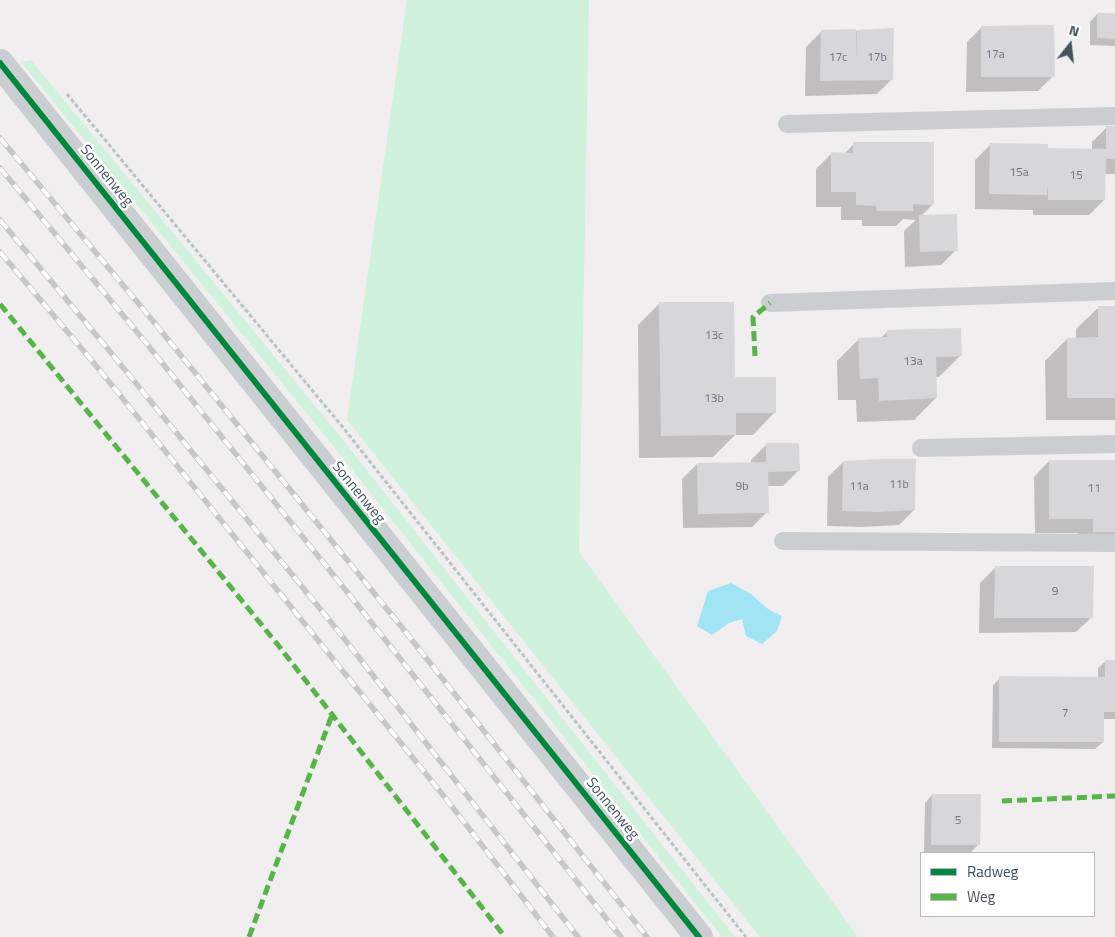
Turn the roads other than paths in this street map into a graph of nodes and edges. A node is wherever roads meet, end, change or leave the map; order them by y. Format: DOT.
graph roads {
  1 [pos="0,63"];
  2 [pos="1115,116"];
  3 [pos="787,124"];
  4 [pos="1115,291"];
  5 [pos="770,303"];
  6 [pos="1115,444"];
  7 [pos="921,448"];
  8 [pos="783,541"];
  9 [pos="1115,542"];
  10 [pos="698,937"];
  1 -- 10 [label="street, Sonnenweg"];
  2 -- 3 [label="lane"];
  4 -- 5 [label="lane"];
  6 -- 7 [label="lane"];
  8 -- 9 [label="lane"];
}
